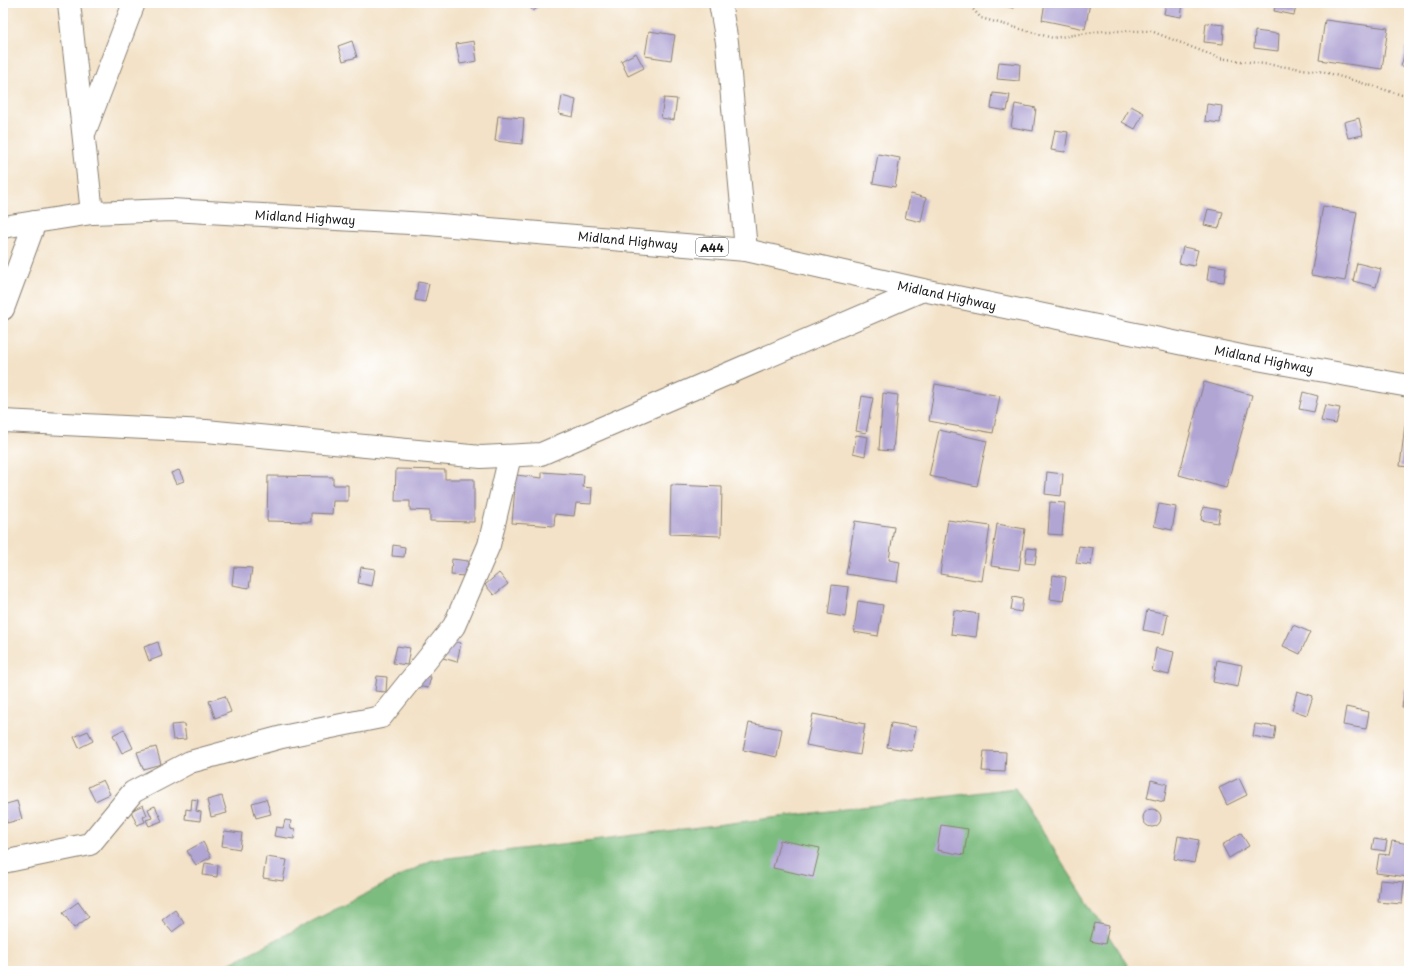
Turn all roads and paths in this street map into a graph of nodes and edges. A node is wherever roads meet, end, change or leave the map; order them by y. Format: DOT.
graph roads {
  1 [pos="69,3"];
  2 [pos="134,3"];
  3 [pos="720,3"];
  4 [pos="951,3"];
  5 [pos="1409,97"];
  6 [pos="83,134"];
  7 [pos="92,213"];
  8 [pos="36,222"];
  9 [pos="3,227"];
  10 [pos="746,250"];
  11 [pos="923,290"];
  12 [pos="3,309"];
  13 [pos="1409,386"];
  14 [pos="3,421"];
  15 [pos="510,456"];
  16 [pos="3,862"];
  1 -- 6 [label="street"];
  2 -- 6 [label="street"];
  3 -- 10 [label="street"];
  4 -- 5 [label="path"];
  6 -- 7 [label="street"];
  7 -- 8 [label="street, Midland Highway / A44"];
  7 -- 10 [label="street, Midland Highway / A44"];
  8 -- 9 [label="street, Midland Highway / A44"];
  8 -- 12 [label="street"];
  10 -- 11 [label="street, Midland Highway / A44"];
  11 -- 13 [label="street, Midland Highway / A44"];
  11 -- 15 [label="street"];
  14 -- 15 [label="street"];
  15 -- 16 [label="street"];
}
